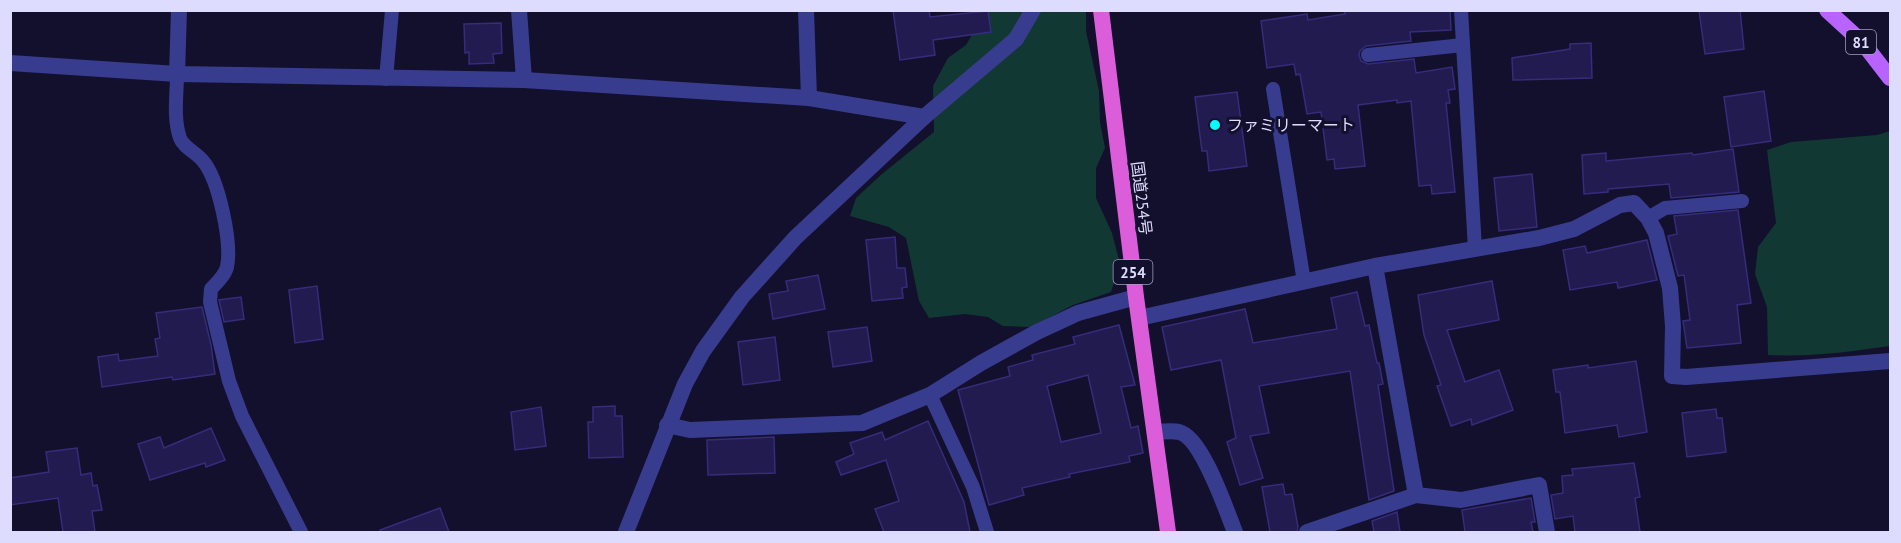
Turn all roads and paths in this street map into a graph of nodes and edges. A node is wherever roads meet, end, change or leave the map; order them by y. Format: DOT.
graph roads {
  1 [pos="180,10"];
  2 [pos="392,10"];
  3 [pos="519,10"];
  4 [pos="806,10"];
  5 [pos="1033,10"];
  6 [pos="1101,10"];
  7 [pos="1461,10"];
  8 [pos="1827,10"];
  9 [pos="1463,45"];
  10 [pos="1368,55"];
  11 [pos="10,63"];
  12 [pos="177,74"];
  13 [pos="1890,78"];
  14 [pos="386,79"];
  15 [pos="524,80"];
  16 [pos="1273,89"];
  17 [pos="809,98"];
  18 [pos="924,117"];
  19 [pos="1742,201"];
  20 [pos="1648,218"];
  21 [pos="1475,249"];
  22 [pos="1375,267"];
  23 [pos="1304,282"];
  24 [pos="1136,297"];
  25 [pos="1139,318"];
  26 [pos="1890,361"];
  27 [pos="930,395"];
  28 [pos="668,425"];
  29 [pos="1155,432"];
  30 [pos="1416,495"];
  31 [pos="301,532"];
  32 [pos="626,532"];
  33 [pos="987,532"];
  34 [pos="1168,532"];
  35 [pos="1235,532"];
  36 [pos="1307,532"];
  37 [pos="1547,532"];
  1 -- 12 [label="street"];
  2 -- 14 [label="lane"];
  3 -- 15 [label="street"];
  4 -- 17 [label="street"];
  5 -- 18 [label="street"];
  6 -- 24 [label="highway, 国道254号 / 254"];
  7 -- 9 [label="lane"];
  8 -- 13 [label="main road, 81"];
  9 -- 10 [label="lane"];
  9 -- 21 [label="lane"];
  11 -- 12 [label="street"];
  12 -- 14 [label="street"];
  12 -- 31 [label="lane"];
  14 -- 15 [label="street"];
  15 -- 17 [label="street"];
  16 -- 23 [label="lane"];
  17 -- 18 [label="street"];
  18 -- 28 [label="street"];
  19 -- 20 [label="lane"];
  20 -- 21 [label="street"];
  20 -- 26 [label="street"];
  21 -- 22 [label="street"];
  22 -- 23 [label="street"];
  22 -- 30 [label="street"];
  23 -- 25 [label="street"];
  24 -- 25 [label="highway, 国道254号 / 254"];
  24 -- 27 [label="street"];
  25 -- 29 [label="highway, 国道254号 / 254"];
  27 -- 28 [label="street"];
  27 -- 33 [label="lane"];
  28 -- 32 [label="street"];
  29 -- 34 [label="highway, 国道254号 / 254"];
  29 -- 35 [label="street"];
  30 -- 36 [label="street"];
  30 -- 37 [label="street"];
}
